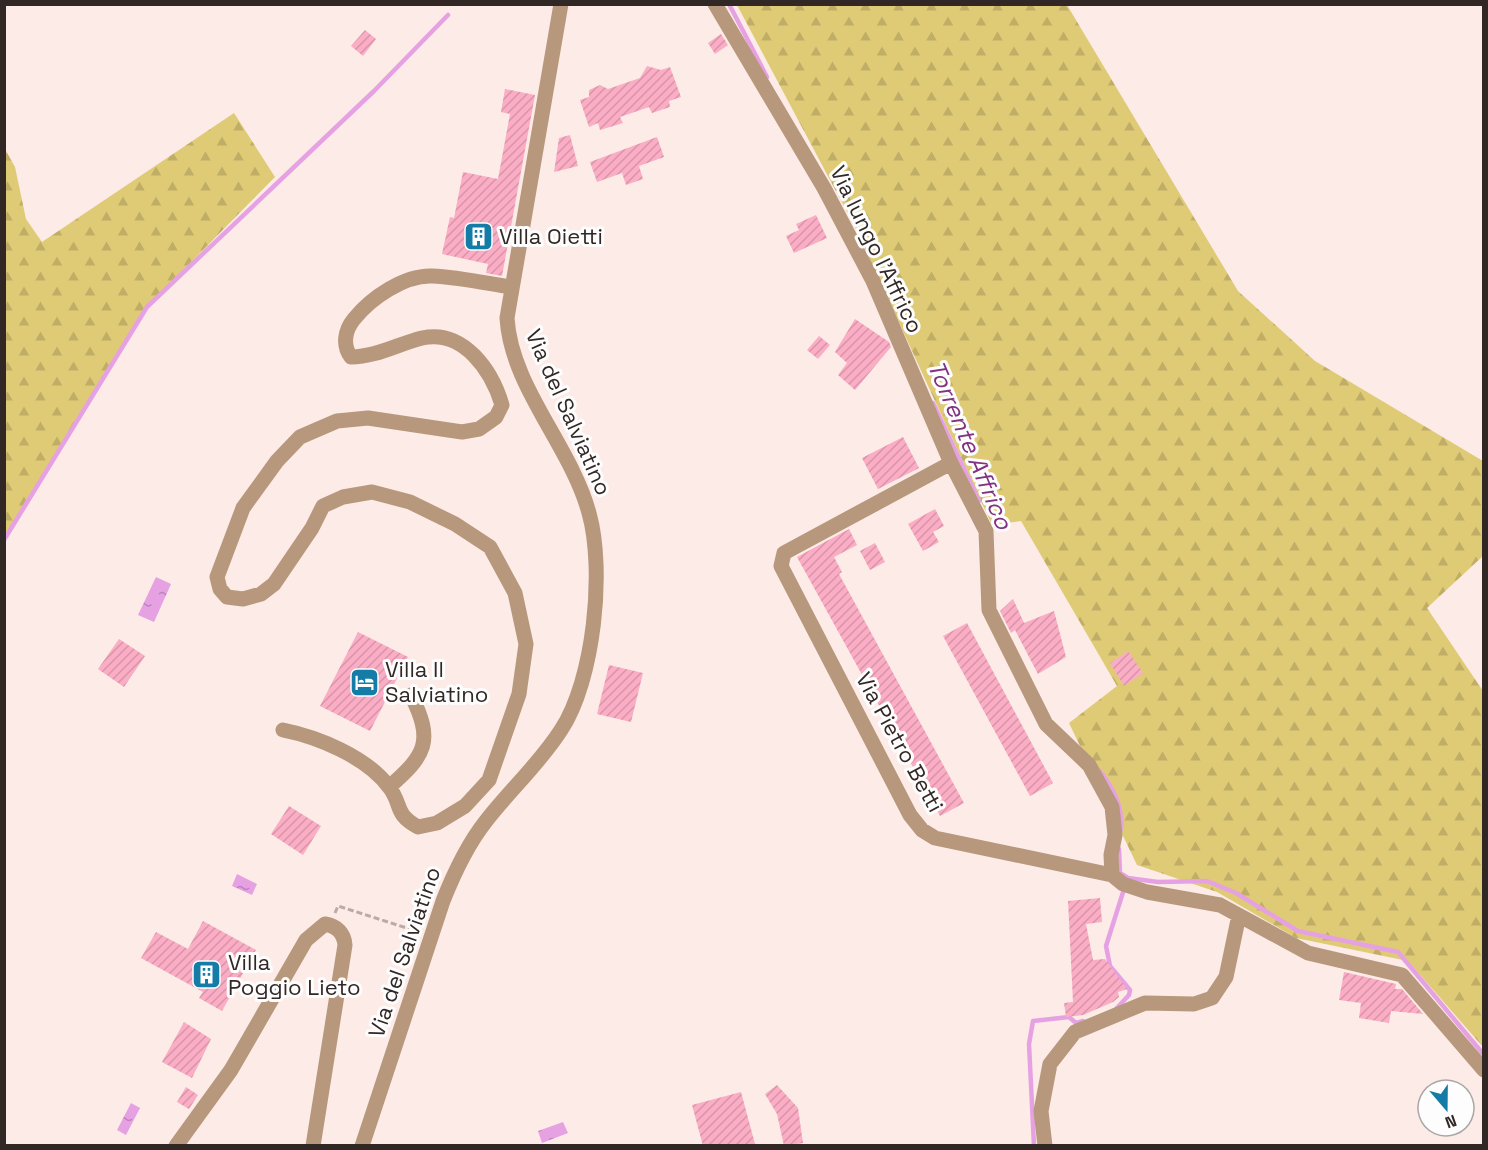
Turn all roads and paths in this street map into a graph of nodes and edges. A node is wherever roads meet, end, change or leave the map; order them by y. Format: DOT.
graph roads {
  1 [pos="561,4"];
  2 [pos="715,4"];
  3 [pos="510,287"];
  4 [pos="951,463"];
  5 [pos="411,695"];
  6 [pos="283,730"];
  7 [pos="389,787"];
  8 [pos="1112,875"];
  9 [pos="338,906"];
  10 [pos="1239,915"];
  11 [pos="432,936"];
  12 [pos="1484,1070"];
  13 [pos="176,1146"];
  14 [pos="313,1146"];
  15 [pos="362,1146"];
  16 [pos="1045,1146"];
  1 -- 3 [label="street, Via del Salviatino"];
  2 -- 4 [label="street, Via lungo l'Affrico"];
  3 -- 7 [label="street"];
  3 -- 11 [label="street, Via del Salviatino"];
  4 -- 8 [label="street, Via lungo l'Affrico"];
  4 -- 8 [label="street, Via Pietro Betti"];
  5 -- 7 [label="street"];
  6 -- 7 [label="street"];
  8 -- 10 [label="street"];
  9 -- 11 [label="path"];
  10 -- 12 [label="street"];
  10 -- 16 [label="street"];
  11 -- 15 [label="street, Via del Salviatino"];
  13 -- 14 [label="street, Via del Salviatino"];
}
